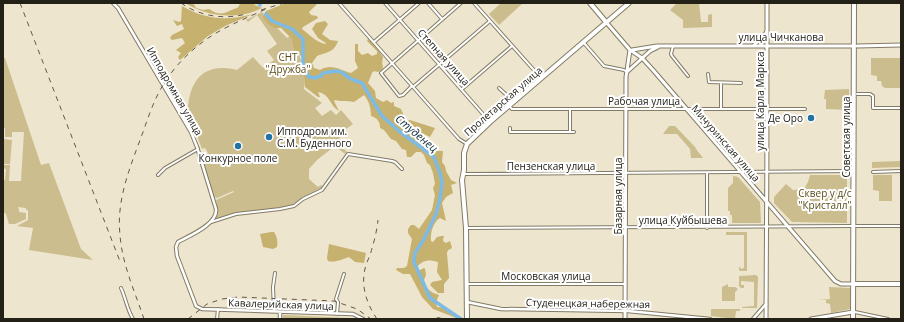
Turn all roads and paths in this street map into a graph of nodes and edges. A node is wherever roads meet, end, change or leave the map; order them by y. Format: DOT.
graph roads {
  1 [pos="113,3"];
  2 [pos="339,3"];
  3 [pos="385,3"];
  4 [pos="419,3"];
  5 [pos="428,3"];
  6 [pos="461,3"];
  7 [pos="474,3"];
  8 [pos="590,3"];
  9 [pos="629,3"];
  10 [pos="767,3"];
  11 [pos="855,3"];
  12 [pos="442,19"];
  13 [pos="400,20"];
  14 [pos="490,21"];
  15 [pos="606,22"];
  16 [pos="768,30"];
  17 [pos="418,40"];
  18 [pos="374,42"];
  19 [pos="583,42"];
  20 [pos="754,45"];
  21 [pos="768,45"];
  22 [pos="901,45"];
  23 [pos="512,46"];
  24 [pos="661,46"];
  25 [pos="673,46"];
  26 [pos="855,46"];
  27 [pos="630,50"];
  28 [pos="642,58"];
  29 [pos="392,63"];
  30 [pos="440,64"];
  31 [pos="627,72"];
  32 [pos="708,74"];
  33 [pos="688,76"];
  34 [pos="541,78"];
  35 [pos="721,83"];
  36 [pos="741,83"];
  37 [pos="412,87"];
  38 [pos="499,88"];
  39 [pos="462,89"];
  40 [pos="857,94"];
  41 [pos="513,102"];
  42 [pos="509,105"];
  43 [pos="901,108"];
  44 [pos="626,109"];
  45 [pos="686,109"];
  46 [pos="721,109"];
  47 [pos="768,109"];
  48 [pos="805,109"];
  49 [pos="570,110"];
  50 [pos="490,122"];
  51 [pos="510,128"];
  52 [pos="570,132"];
  53 [pos="574,132"];
  54 [pos="467,144"];
  55 [pos="198,149"];
  56 [pos="402,169"];
  57 [pos="855,171"];
  58 [pos="901,171"];
  59 [pos="873,172"];
  60 [pos="707,173"];
  61 [pos="741,173"];
  62 [pos="767,173"];
  63 [pos="464,174"];
  64 [pos="626,174"];
  65 [pos="158,175"];
  66 [pos="766,202"];
  67 [pos="211,222"];
  68 [pos="855,226"];
  69 [pos="901,226"];
  70 [pos="766,227"];
  71 [pos="788,227"];
  72 [pos="466,228"];
  73 [pos="626,228"];
  74 [pos="707,228"];
  75 [pos="275,273"];
  76 [pos="344,274"];
  77 [pos="467,284"];
  78 [pos="625,284"];
  79 [pos="901,284"];
  80 [pos="855,285"];
  81 [pos="121,288"];
  82 [pos="467,302"];
  83 [pos="766,303"];
  84 [pos="218,310"];
  85 [pos="625,311"];
  86 [pos="274,312"];
  87 [pos="280,312"];
  88 [pos="854,312"];
  89 [pos="337,314"];
  90 [pos="467,318"];
  91 [pos="133,319"];
  92 [pos="218,319"];
  93 [pos="280,319"];
  94 [pos="363,319"];
  95 [pos="625,319"];
  96 [pos="710,319"];
  97 [pos="753,319"];
  98 [pos="766,319"];
  99 [pos="811,319"];
  100 [pos="854,319"];
  101 [pos="888,319"];
  1 -- 55 [label="street, Ипподромная улица"];
  2 -- 18 [label="street"];
  3 -- 13 [label="street, Степная улица"];
  4 -- 13 [label="street"];
  5 -- 12 [label="street"];
  6 -- 12 [label="street"];
  7 -- 14 [label="street"];
  8 -- 15 [label="main road, Мичуринская улица"];
  9 -- 15 [label="main road, Пролетарская улица"];
  10 -- 16 [label="main road, улица Карла Маркса"];
  11 -- 26 [label="main road, Советская улица"];
  12 -- 17 [label="street"];
  13 -- 17 [label="street, Степная улица"];
  13 -- 18 [label="street"];
  14 -- 23 [label="street"];
  14 -- 30 [label="street"];
  15 -- 19 [label="main road, Пролетарская улица"];
  15 -- 27 [label="main road, Мичуринская улица"];
  16 -- 20 [label="street"];
  16 -- 21 [label="main road, улица Карла Маркса"];
  17 -- 29 [label="street"];
  17 -- 30 [label="street, Степная улица"];
  18 -- 29 [label="street"];
  19 -- 31 [label="street"];
  19 -- 34 [label="main road, Пролетарская улица"];
  20 -- 21 [label="main road, улица Чичканова"];
  20 -- 25 [label="main road, улица Чичканова"];
  21 -- 26 [label="main road, улица Чичканова"];
  21 -- 47 [label="main road, улица Карла Маркса"];
  22 -- 26 [label="main road, улица Чичканова"];
  23 -- 34 [label="street"];
  23 -- 39 [label="street"];
  24 -- 25 [label="main road, улица Чичканова"];
  24 -- 27 [label="main road, улица Чичканова"];
  24 -- 28 [label="main road"];
  25 -- 33 [label="street"];
  26 -- 40 [label="main road"];
  26 -- 57 [label="main road, Советская улица"];
  27 -- 28 [label="main road, Мичуринская улица"];
  27 -- 31 [label="main road, Базарная улица"];
  28 -- 31 [label="main road"];
  28 -- 45 [label="main road, Мичуринская улица"];
  29 -- 37 [label="street"];
  29 -- 37 [label="street"];
  30 -- 37 [label="street"];
  30 -- 39 [label="street, Степная улица"];
  31 -- 44 [label="main road, Базарная улица"];
  32 -- 35 [label="street"];
  34 -- 41 [label="main road, Пролетарская улица"];
  35 -- 36 [label="street"];
  35 -- 46 [label="street"];
  37 -- 54 [label="street"];
  38 -- 41 [label="street"];
  39 -- 50 [label="street, Степная улица"];
  40 -- 43 [label="street"];
  40 -- 57 [label="main road"];
  41 -- 42 [label="main road, Пролетарская улица"];
  42 -- 49 [label="street, Рабочая улица"];
  42 -- 50 [label="main road, Пролетарская улица"];
  44 -- 45 [label="street, Рабочая улица"];
  44 -- 49 [label="street, Рабочая улица"];
  44 -- 64 [label="main road, Базарная улица"];
  45 -- 46 [label="street, Рабочая улица"];
  45 -- 61 [label="main road, Мичуринская улица"];
  46 -- 47 [label="street, Рабочая улица"];
  47 -- 48 [label="street, Рабочая улица"];
  47 -- 62 [label="main road, улица Карла Маркса"];
  49 -- 52 [label="street"];
  50 -- 54 [label="main road, Пролетарская улица"];
  51 -- 52 [label="street"];
  52 -- 53 [label="street"];
  54 -- 63 [label="main road, Пролетарская улица"];
  55 -- 65 [label="street"];
  55 -- 67 [label="street, Ипподромная улица"];
  56 -- 67 [label="street"];
  57 -- 62 [label="street, Пензенская улица"];
  57 -- 68 [label="main road, Советская улица"];
  58 -- 59 [label="street"];
  60 -- 61 [label="street, Пензенская улица"];
  60 -- 64 [label="street, Пензенская улица"];
  60 -- 74 [label="street"];
  61 -- 62 [label="street, Пензенская улица"];
  61 -- 66 [label="main road, Мичуринская улица"];
  62 -- 66 [label="main road, улица Карла Маркса"];
  63 -- 64 [label="street, Пензенская улица"];
  63 -- 72 [label="main road, Пролетарская улица"];
  64 -- 73 [label="main road, Базарная улица"];
  66 -- 70 [label="main road, улица Карла Маркса"];
  66 -- 71 [label="main road, Мичуринская улица"];
  67 -- 84 [label="street, Кавалерийская улица"];
  68 -- 69 [label="street, улица Куйбышева"];
  68 -- 71 [label="street, улица Куйбышева"];
  68 -- 80 [label="main road, Советская улица"];
  70 -- 71 [label="street, улица Куйбышева"];
  70 -- 74 [label="street, улица Куйбышева"];
  70 -- 83 [label="main road, улица Карла Маркса"];
  71 -- 80 [label="main road, Мичуринская улица"];
  72 -- 73 [label="street, улица Куйбышева"];
  72 -- 77 [label="main road, Пролетарская улица"];
  73 -- 74 [label="street, улица Куйбышева"];
  73 -- 78 [label="main road, Базарная улица"];
  75 -- 86 [label="street"];
  76 -- 89 [label="street"];
  77 -- 78 [label="street, Московская улица"];
  77 -- 82 [label="main road, Пролетарская улица"];
  78 -- 85 [label="main road, Базарная улица"];
  79 -- 80 [label="main road"];
  80 -- 88 [label="main road, Советская улица"];
  81 -- 91 [label="street"];
  82 -- 85 [label="street, Студенецкая набережная"];
  82 -- 90 [label="main road, Пролетарская улица"];
  83 -- 97 [label="street"];
  83 -- 98 [label="main road, улица Карла Маркса"];
  84 -- 86 [label="street, Кавалерийская улица"];
  84 -- 92 [label="street"];
  85 -- 95 [label="main road, Базарная улица"];
  85 -- 96 [label="street, Студенецкая набережная"];
  86 -- 87 [label="street, Кавалерийская улица"];
  87 -- 89 [label="street, Кавалерийская улица"];
  87 -- 93 [label="street"];
  88 -- 99 [label="main road"];
  88 -- 100 [label="main road, Советская улица"];
  88 -- 101 [label="street"];
  89 -- 94 [label="street, Кавалерийская улица"];
}
